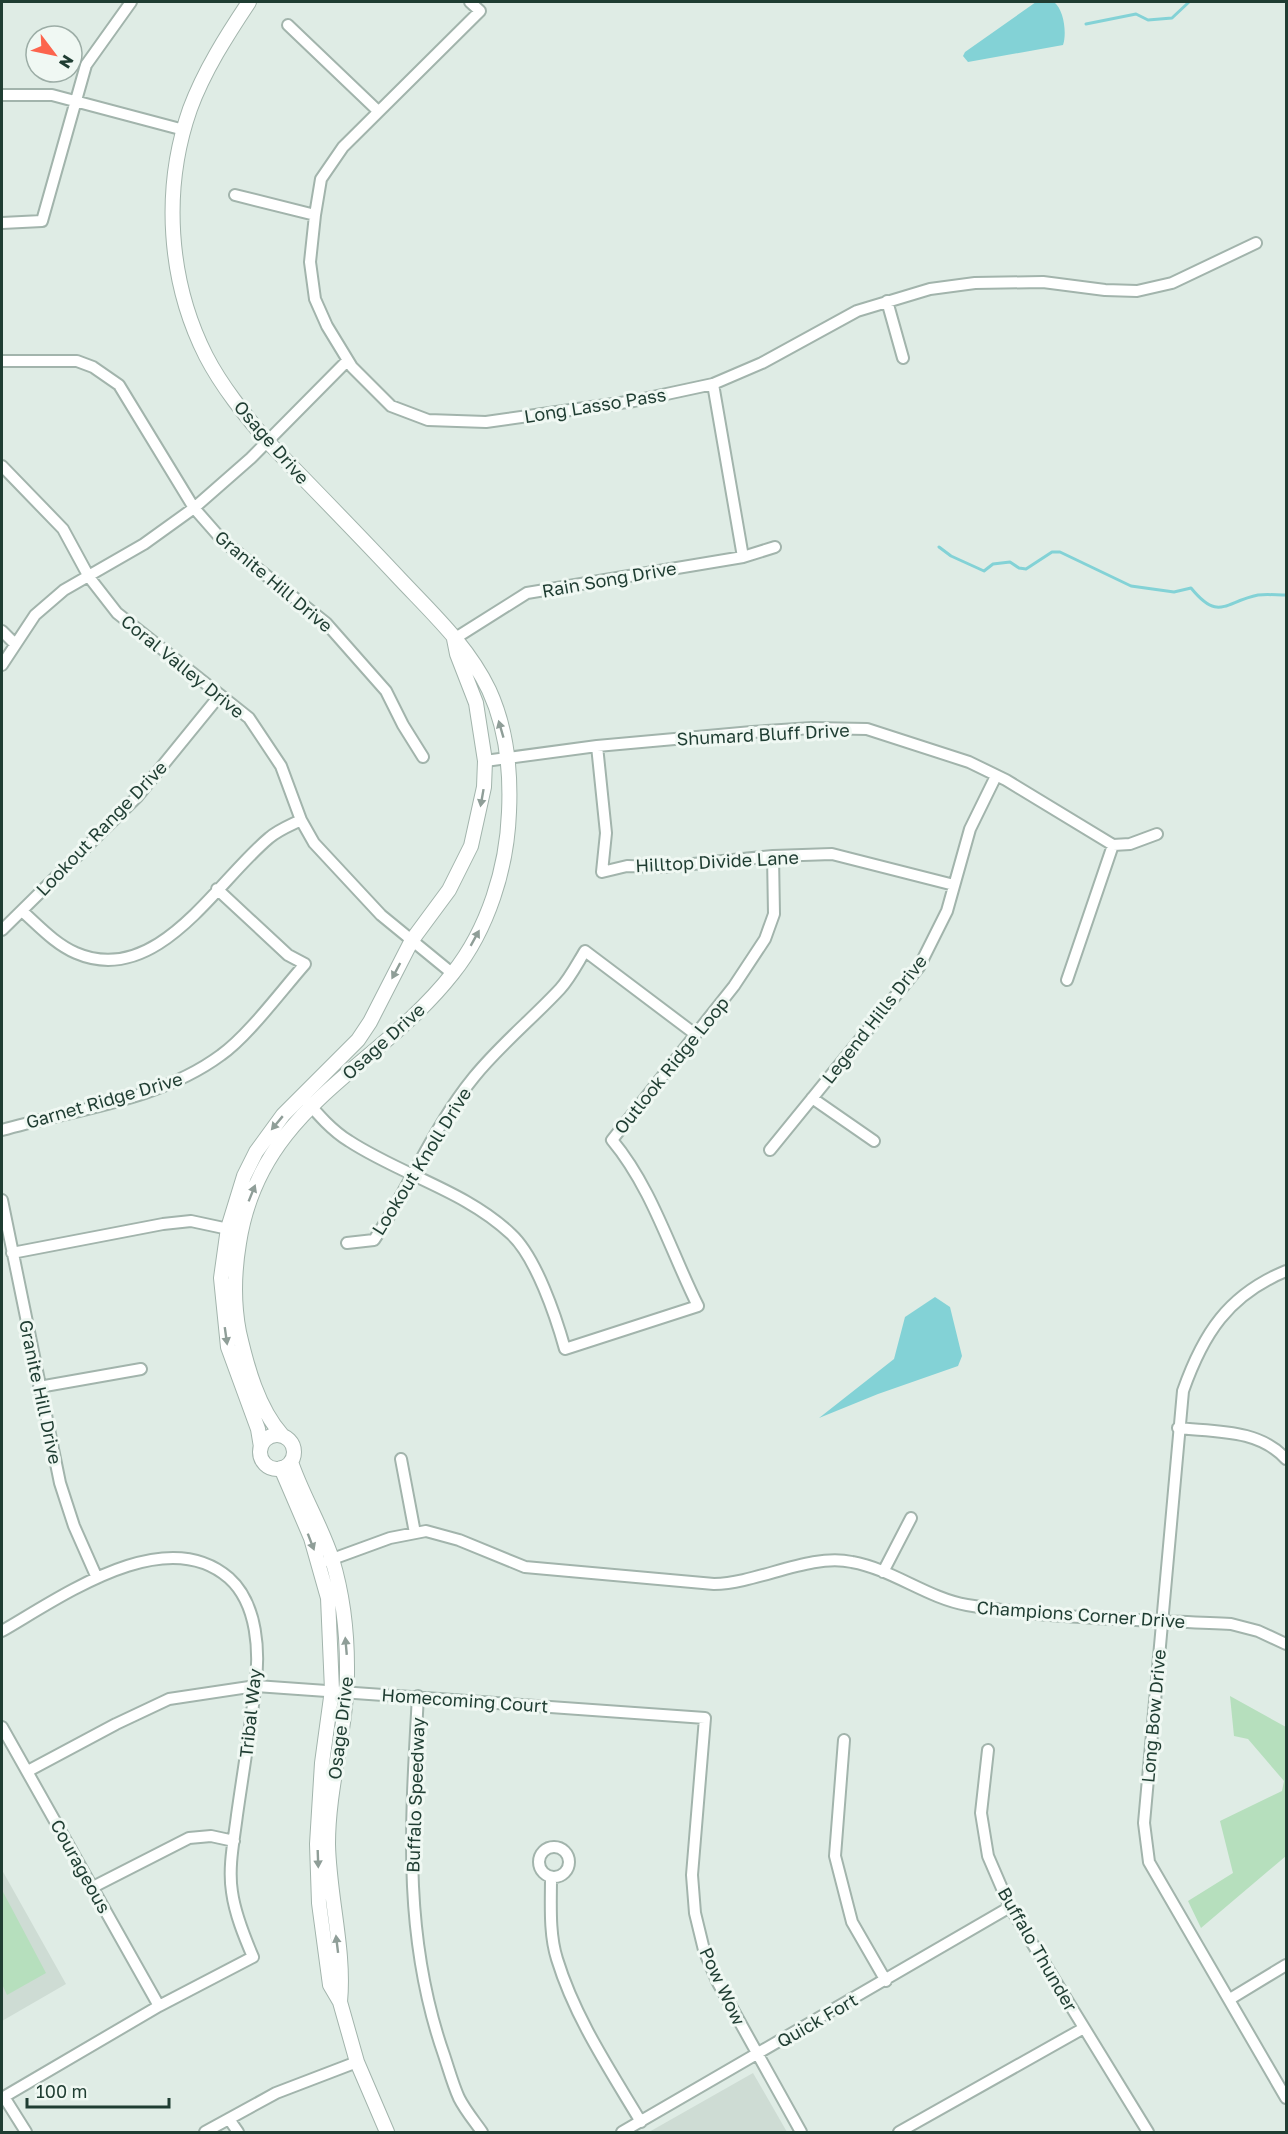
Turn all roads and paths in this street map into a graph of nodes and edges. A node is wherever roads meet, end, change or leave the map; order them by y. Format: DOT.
graph roads {
  1 [pos="131,2"];
  2 [pos="249,2"];
  3 [pos="470,2"];
  4 [pos="288,25"];
  5 [pos="2,95"];
  6 [pos="77,100"];
  7 [pos="377,110"];
  8 [pos="184,130"];
  9 [pos="235,195"];
  10 [pos="315,215"];
  11 [pos="2,223"];
  12 [pos="1256,243"];
  13 [pos="887,301"];
  14 [pos="903,358"];
  15 [pos="2,361"];
  16 [pos="347,361"];
  17 [pos="713,384"];
  18 [pos="267,441"];
  19 [pos="2,466"];
  20 [pos="194,508"];
  21 [pos="775,547"];
  22 [pos="743,557"];
  23 [pos="89,577"];
  24 [pos="2,631"];
  25 [pos="454,639"];
  26 [pos="14,643"];
  27 [pos="2,664"];
  28 [pos="220,695"];
  29 [pos="597,746"];
  30 [pos="423,757"];
  31 [pos="509,759"];
  32 [pos="485,761"];
  33 [pos="996,776"];
  34 [pos="301,820"];
  35 [pos="1157,834"];
  36 [pos="1113,845"];
  37 [pos="773,856"];
  38 [pos="954,885"];
  39 [pos="218,889"];
  40 [pos="22,911"];
  41 [pos="2,930"];
  42 [pos="412,940"];
  43 [pos="453,974"];
  44 [pos="1067,980"];
  45 [pos="696,1034"];
  46 [pos="812,1098"];
  47 [pos="306,1101"];
  48 [pos="2,1130"];
  49 [pos="874,1141"];
  50 [pos="770,1150"];
  51 [pos="412,1176"];
  52 [pos="2,1200"];
  53 [pos="234,1230"];
  54 [pos="347,1243"];
  55 [pos="12,1253"];
  56 [pos="1287,1271"];
  57 [pos="141,1369"];
  58 [pos="39,1387"];
  59 [pos="1178,1428"];
  60 [pos="282,1435"];
  61 [pos="261,1447"];
  62 [pos="401,1459"];
  63 [pos="1287,1459"];
  64 [pos="286,1465"];
  65 [pos="911,1518"];
  66 [pos="415,1533"];
  67 [pos="326,1561"];
  68 [pos="883,1572"];
  69 [pos="97,1578"];
  70 [pos="1161,1620"];
  71 [pos="2,1631"];
  72 [pos="1287,1644"];
  73 [pos="256,1686"];
  74 [pos="332,1690"];
  75 [pos="347,1691"];
  76 [pos="418,1696"];
  77 [pos="705,1718"];
  78 [pos="2,1727"];
  79 [pos="844,1740"];
  80 [pos="988,1750"];
  81 [pos="28,1771"];
  82 [pos="234,1841"];
  83 [pos="551,1877"];
  84 [pos="93,1887"];
  85 [pos="1011,1907"];
  86 [pos="1287,1965"];
  87 [pos="886,1981"];
  88 [pos="1230,1999"];
  89 [pos="340,2002"];
  90 [pos="159,2006"];
  91 [pos="1084,2028"];
  92 [pos="757,2055"];
  93 [pos="357,2062"];
  94 [pos="3,2097"];
  95 [pos="1287,2098"];
  96 [pos="229,2119"];
  97 [pos="641,2122"];
  98 [pos="26,2133"];
  99 [pos="205,2133"];
  100 [pos="238,2133"];
  101 [pos="387,2133"];
  102 [pos="482,2133"];
  103 [pos="622,2133"];
  104 [pos="801,2133"];
  105 [pos="899,2133"];
  106 [pos="1148,2133"];
  1 -- 6 [label="street"];
  2 -- 8 [label="street, Osage Drive"];
  3 -- 7 [label="street, Long Lasso Pass"];
  4 -- 7 [label="street"];
  5 -- 6 [label="street"];
  6 -- 8 [label="street"];
  6 -- 11 [label="street"];
  7 -- 10 [label="street, Long Lasso Pass"];
  8 -- 18 [label="street, Osage Drive"];
  9 -- 10 [label="street"];
  10 -- 16 [label="street, Long Lasso Pass"];
  12 -- 13 [label="street, Long Lasso Pass"];
  13 -- 14 [label="street"];
  13 -- 17 [label="street, Long Lasso Pass"];
  15 -- 20 [label="street, Granite Hill Drive"];
  16 -- 17 [label="street, Long Lasso Pass"];
  16 -- 18 [label="street"];
  17 -- 22 [label="street"];
  18 -- 20 [label="street"];
  18 -- 25 [label="street, Osage Drive"];
  19 -- 23 [label="street, Coral Valley Drive"];
  20 -- 23 [label="street"];
  20 -- 30 [label="street, Granite Hill Drive"];
  21 -- 22 [label="street, Rain Song Drive"];
  22 -- 25 [label="street, Rain Song Drive"];
  23 -- 26 [label="street"];
  23 -- 28 [label="street, Coral Valley Drive"];
  24 -- 26 [label="street"];
  31 -- 25 [label="street, Osage Drive, one-way"];
  25 -- 32 [label="street, Osage Drive"];
  26 -- 27 [label="street"];
  28 -- 34 [label="street, Coral Valley Drive"];
  28 -- 40 [label="street, Lookout Range Drive"];
  29 -- 31 [label="street, Shumard Bluff Drive"];
  29 -- 33 [label="street, Shumard Bluff Drive"];
  29 -- 37 [label="street, Hilltop Divide Lane"];
  31 -- 32 [label="street, Shumard Bluff Drive"];
  43 -- 31 [label="street, Osage Drive, one-way"];
  32 -- 42 [label="street, Osage Drive, one-way"];
  33 -- 36 [label="street, Shumard Bluff Drive"];
  33 -- 38 [label="street, Legend Hills Drive"];
  34 -- 39 [label="street"];
  34 -- 42 [label="street, Coral Valley Drive"];
  35 -- 36 [label="street"];
  36 -- 44 [label="street"];
  37 -- 38 [label="street, Hilltop Divide Lane"];
  37 -- 45 [label="street, Outlook Ridge Loop"];
  38 -- 46 [label="street, Legend Hills Drive"];
  39 -- 40 [label="street"];
  39 -- 48 [label="street, Garnet Ridge Drive"];
  40 -- 41 [label="street, Lookout Range Drive"];
  42 -- 43 [label="street, Coral Valley Drive"];
  42 -- 47 [label="street, Osage Drive, one-way"];
  43 -- 47 [label="street, Osage Drive"];
  45 -- 51 [label="street, Lookout Knoll Drive"];
  45 -- 51 [label="street, Outlook Ridge Loop"];
  46 -- 49 [label="street"];
  46 -- 50 [label="street, Legend Hills Drive"];
  47 -- 51 [label="street"];
  47 -- 53 [label="street, Osage Drive"];
  51 -- 54 [label="street, Lookout Knoll Drive"];
  52 -- 55 [label="street, Granite Hill Drive"];
  53 -- 55 [label="street"];
  53 -- 60 [label="street, Osage Drive"];
  53 -- 61 [label="street, Osage Drive, one-way"];
  55 -- 58 [label="street, Granite Hill Drive"];
  56 -- 59 [label="street, Long Bow Drive"];
  57 -- 58 [label="street"];
  58 -- 69 [label="street, Granite Hill Drive"];
  59 -- 63 [label="street"];
  59 -- 70 [label="street, Long Bow Drive"];
  60 -- 61 [label="street"];
  60 -- 64 [label="street"];
  61 -- 64 [label="street"];
  62 -- 66 [label="street"];
  64 -- 67 [label="street, Osage Drive"];
  65 -- 68 [label="street"];
  66 -- 67 [label="street, Champions Corner Drive"];
  66 -- 68 [label="street, Champions Corner Drive"];
  67 -- 74 [label="street, Osage Drive"];
  75 -- 67 [label="street, Osage Drive, one-way"];
  68 -- 70 [label="street, Champions Corner Drive"];
  69 -- 71 [label="street, Tribal Way"];
  69 -- 73 [label="street, Tribal Way"];
  70 -- 72 [label="street, Champions Corner Drive"];
  70 -- 88 [label="street, Long Bow Drive"];
  73 -- 74 [label="street, Homecoming Court"];
  73 -- 81 [label="street, Homecoming Court"];
  73 -- 82 [label="street, Tribal Way"];
  74 -- 75 [label="street, Homecoming Court"];
  74 -- 89 [label="street, Osage Drive, one-way"];
  75 -- 76 [label="street, Homecoming Court"];
  89 -- 75 [label="street, Osage Drive, one-way"];
  76 -- 77 [label="street, Homecoming Court"];
  76 -- 102 [label="street, Buffalo Speedway"];
  77 -- 92 [label="street, Pow Wow"];
  78 -- 81 [label="street, Courageous"];
  79 -- 87 [label="street"];
  80 -- 85 [label="street, Buffalo Thunder"];
  81 -- 84 [label="street, Courageous"];
  82 -- 84 [label="street"];
  82 -- 90 [label="street, Tribal Way"];
  83 -- 97 [label="street"];
  84 -- 90 [label="street, Courageous"];
  85 -- 87 [label="street, Quick Fort"];
  85 -- 91 [label="street, Buffalo Thunder"];
  86 -- 88 [label="street"];
  87 -- 92 [label="street, Quick Fort"];
  88 -- 95 [label="street, Long Bow Drive"];
  89 -- 93 [label="street, Osage Drive"];
  90 -- 94 [label="street"];
  91 -- 105 [label="street"];
  91 -- 106 [label="street, Buffalo Thunder"];
  92 -- 97 [label="street, Quick Fort"];
  92 -- 104 [label="street, Pow Wow"];
  93 -- 96 [label="street"];
  93 -- 101 [label="street, Osage Drive"];
  94 -- 98 [label="street"];
  96 -- 99 [label="street"];
  96 -- 100 [label="street"];
  97 -- 103 [label="street, Quick Fort"];
}
